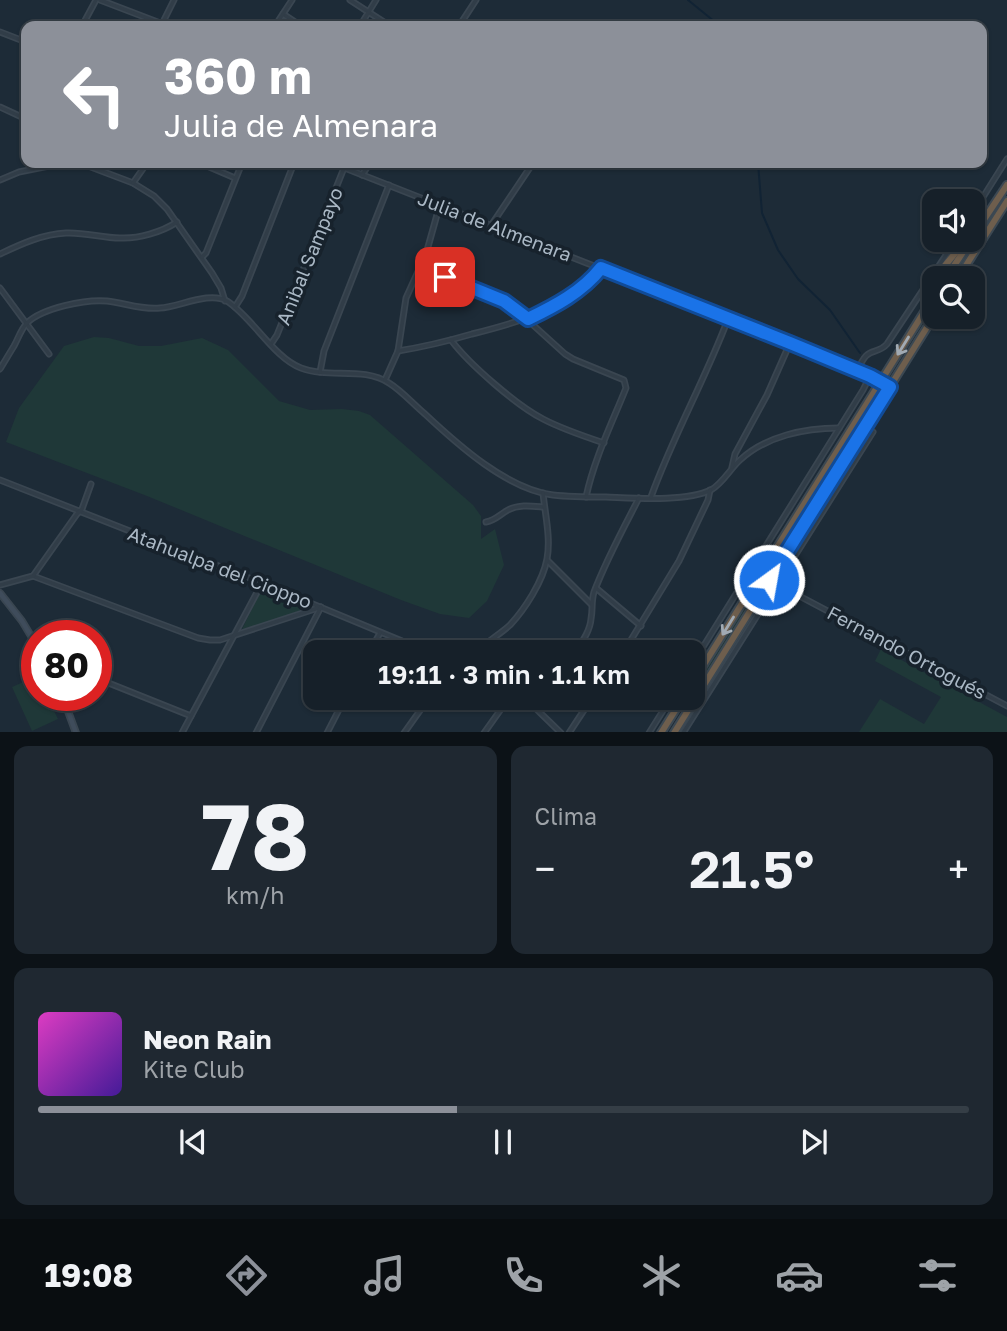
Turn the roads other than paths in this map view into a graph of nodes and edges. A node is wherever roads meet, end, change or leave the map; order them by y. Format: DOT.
graph roads {
  1 [pos="98,0"];
  2 [pos="174,0"];
  3 [pos="292,0"];
  4 [pos="351,0"];
  5 [pos="376,0"];
  6 [pos="476,0"];
  7 [pos="369,12"];
  8 [pos="283,14"];
  9 [pos="85,21"];
  10 [pos="152,21"];
  11 [pos="164,21"];
  12 [pos="278,21"];
  13 [pos="294,21"];
  14 [pos="363,21"];
  15 [pos="382,21"];
  16 [pos="462,21"];
  17 [pos="0,32"];
  18 [pos="21,40"];
  19 [pos="0,107"];
  20 [pos="21,117"];
  21 [pos="1007,159"];
  22 [pos="35,168"];
  23 [pos="95,168"];
  24 [pos="144,168"];
  25 [pos="212,168"];
  26 [pos="240,168"];
  27 [pos="292,168"];
  28 [pos="344,168"];
  29 [pos="346,168"];
  30 [pos="367,168"];
  31 [pos="530,168"];
  32 [pos="362,175"];
  33 [pos="235,178"];
  34 [pos="0,180"];
  35 [pos="133,183"];
  36 [pos="1007,185"];
  37 [pos="389,186"];
  38 [pos="985,194"];
  39 [pos="1007,201"];
  40 [pos="440,204"];
  41 [pos="985,217"];
  42 [pos="177,222"];
  43 [pos="492,225"];
  44 [pos="958,252"];
  45 [pos="0,254"];
  46 [pos="202,258"];
  47 [pos="945,266"];
  48 [pos="966,266"];
  49 [pos="419,267"];
  50 [pos="601,268"];
  51 [pos="0,288"];
  52 [pos="922,293"];
  53 [pos="225,301"];
  54 [pos="234,307"];
  55 [pos="922,315"];
  56 [pos="528,319"];
  57 [pos="728,319"];
  58 [pos="26,324"];
  59 [pos="926,329"];
  60 [pos="451,340"];
  61 [pos="790,343"];
  62 [pos="271,344"];
  63 [pos="398,351"];
  64 [pos="49,354"];
  65 [pos="0,369"];
  66 [pos="858,370"];
  67 [pos="320,372"];
  68 [pos="870,376"];
  69 [pos="386,380"];
  70 [pos="881,381"];
  71 [pos="890,387"];
  72 [pos="839,428"];
  73 [pos="873,432"];
  74 [pos="604,443"];
  75 [pos="732,468"];
  76 [pos="0,480"];
  77 [pos="92,484"];
  78 [pos="710,490"];
  79 [pos="543,493"];
  80 [pos="586,497"];
  81 [pos="650,497"];
  82 [pos="639,498"];
  83 [pos="544,507"];
  84 [pos="80,511"];
  85 [pos="486,522"];
  86 [pos="547,560"];
  87 [pos="33,576"];
  88 [pos="769,580"];
  89 [pos="262,583"];
  90 [pos="0,584"];
  91 [pos="778,584"];
  92 [pos="596,588"];
  93 [pos="0,593"];
  94 [pos="591,604"];
  95 [pos="321,607"];
  96 [pos="21,620"];
  97 [pos="641,626"];
  98 [pos="380,632"];
  99 [pos="234,636"];
  100 [pos="376,640"];
  101 [pos="398,640"];
  102 [pos="492,640"];
  103 [pos="582,640"];
  104 [pos="632,640"];
  105 [pos="705,644"];
  106 [pos="705,663"];
  107 [pos="112,684"];
  108 [pos="1007,706"];
  109 [pos="339,710"];
  110 [pos="420,710"];
  111 [pos="500,710"];
  112 [pos="537,710"];
  113 [pos="584,710"];
  114 [pos="663,710"];
  115 [pos="675,710"];
  116 [pos="68,711"];
  117 [pos="191,716"];
  118 [pos="76,732"];
  119 [pos="183,732"];
  120 [pos="257,732"];
  121 [pos="328,732"];
  122 [pos="405,732"];
  123 [pos="485,732"];
  124 [pos="560,732"];
  125 [pos="570,732"];
  126 [pos="650,732"];
  127 [pos="663,732"];
  128 [pos="675,732"];
  129 [pos="684,732"];
  1 -- 9 [label="street"];
  1 -- 10 [label="street"];
  2 -- 11 [label="street"];
  3 -- 8 [label="street"];
  4 -- 7 [label="street"];
  5 -- 7 [label="street"];
  6 -- 16 [label="street"];
  7 -- 14 [label="street"];
  7 -- 15 [label="street"];
  8 -- 12 [label="street"];
  8 -- 13 [label="street"];
  17 -- 18 [label="street"];
  19 -- 20 [label="street"];
  21 -- 38 [label="street"];
  22 -- 34 [label="street"];
  23 -- 35 [label="street"];
  24 -- 35 [label="street"];
  25 -- 33 [label="street"];
  26 -- 33 [label="street"];
  27 -- 54 [label="street"];
  28 -- 62 [label="street, Anibal Sampayo"];
  29 -- 32 [label="street, Julia de Almenara"];
  30 -- 32 [label="street"];
  31 -- 43 [label="street"];
  32 -- 37 [label="street, Julia de Almenara"];
  33 -- 46 [label="street"];
  35 -- 42 [label="street"];
  36 -- 41 [label="highway"];
  37 -- 40 [label="street, Julia de Almenara"];
  37 -- 67 [label="street"];
  39 -- 48 [label="highway"];
  40 -- 43 [label="street, Julia de Almenara"];
  40 -- 49 [label="street"];
  42 -- 45 [label="street"];
  42 -- 46 [label="street"];
  43 -- 50 [label="street, Julia de Almenara"];
  44 -- 47 [label="highway"];
  46 -- 53 [label="street"];
  49 -- 56 [label="street"];
  49 -- 63 [label="street"];
  50 -- 56 [label="street"];
  50 -- 57 [label="street, Julia de Almenara"];
  51 -- 58 [label="street"];
  52 -- 66 [label="street"];
  53 -- 54 [label="street"];
  53 -- 58 [label="street"];
  54 -- 62 [label="street"];
  55 -- 70 [label="highway, one-way"];
  56 -- 60 [label="street"];
  56 -- 74 [label="street"];
  57 -- 61 [label="street, Julia de Almenara"];
  57 -- 81 [label="street"];
  58 -- 64 [label="street"];
  58 -- 65 [label="street"];
  59 -- 71 [label="highway"];
  60 -- 63 [label="street"];
  60 -- 74 [label="street"];
  61 -- 66 [label="street, Julia de Almenara"];
  61 -- 75 [label="street"];
  62 -- 67 [label="street"];
  63 -- 69 [label="street"];
  66 -- 68 [label="street, Julia de Almenara"];
  67 -- 69 [label="street"];
  68 -- 70 [label="street, Julia de Almenara"];
  68 -- 72 [label="street"];
  69 -- 79 [label="street"];
  70 -- 71 [label="street, Julia de Almenara"];
  70 -- 106 [label="highway, one-way"];
  71 -- 88 [label="highway"];
  72 -- 75 [label="street"];
  72 -- 105 [label="street"];
  73 -- 91 [label="street"];
  74 -- 80 [label="street"];
  75 -- 78 [label="street"];
  76 -- 84 [label="street, Atahualpa del Cioppo"];
  77 -- 84 [label="street"];
  78 -- 81 [label="street"];
  78 -- 97 [label="street"];
  79 -- 80 [label="street"];
  79 -- 83 [label="street"];
  80 -- 82 [label="street"];
  81 -- 82 [label="street"];
  82 -- 92 [label="street"];
  83 -- 85 [label="street"];
  83 -- 86 [label="street"];
  84 -- 87 [label="street"];
  84 -- 89 [label="street, Atahualpa del Cioppo"];
  86 -- 94 [label="street"];
  86 -- 102 [label="street"];
  87 -- 90 [label="street"];
  87 -- 99 [label="street"];
  88 -- 91 [label="street, Fernando Ortogués"];
  88 -- 128 [label="highway"];
  89 -- 95 [label="street, Atahualpa del Cioppo"];
  89 -- 99 [label="street"];
  91 -- 108 [label="street, Fernando Ortogués"];
  91 -- 129 [label="street"];
  92 -- 94 [label="street"];
  92 -- 97 [label="street"];
  93 -- 96 [label="street"];
  94 -- 103 [label="street"];
  95 -- 98 [label="street, Atahualpa del Cioppo"];
  95 -- 99 [label="street"];
  95 -- 120 [label="street"];
  97 -- 104 [label="street"];
  98 -- 100 [label="street"];
  98 -- 101 [label="street, Atahualpa del Cioppo"];
  99 -- 117 [label="street"];
  107 -- 117 [label="street"];
  109 -- 121 [label="street"];
  110 -- 122 [label="street"];
  111 -- 123 [label="street"];
  112 -- 124 [label="street"];
  113 -- 125 [label="street"];
  114 -- 126 [label="street"];
  115 -- 127 [label="highway"];
  116 -- 118 [label="street"];
  117 -- 119 [label="street"];
}
